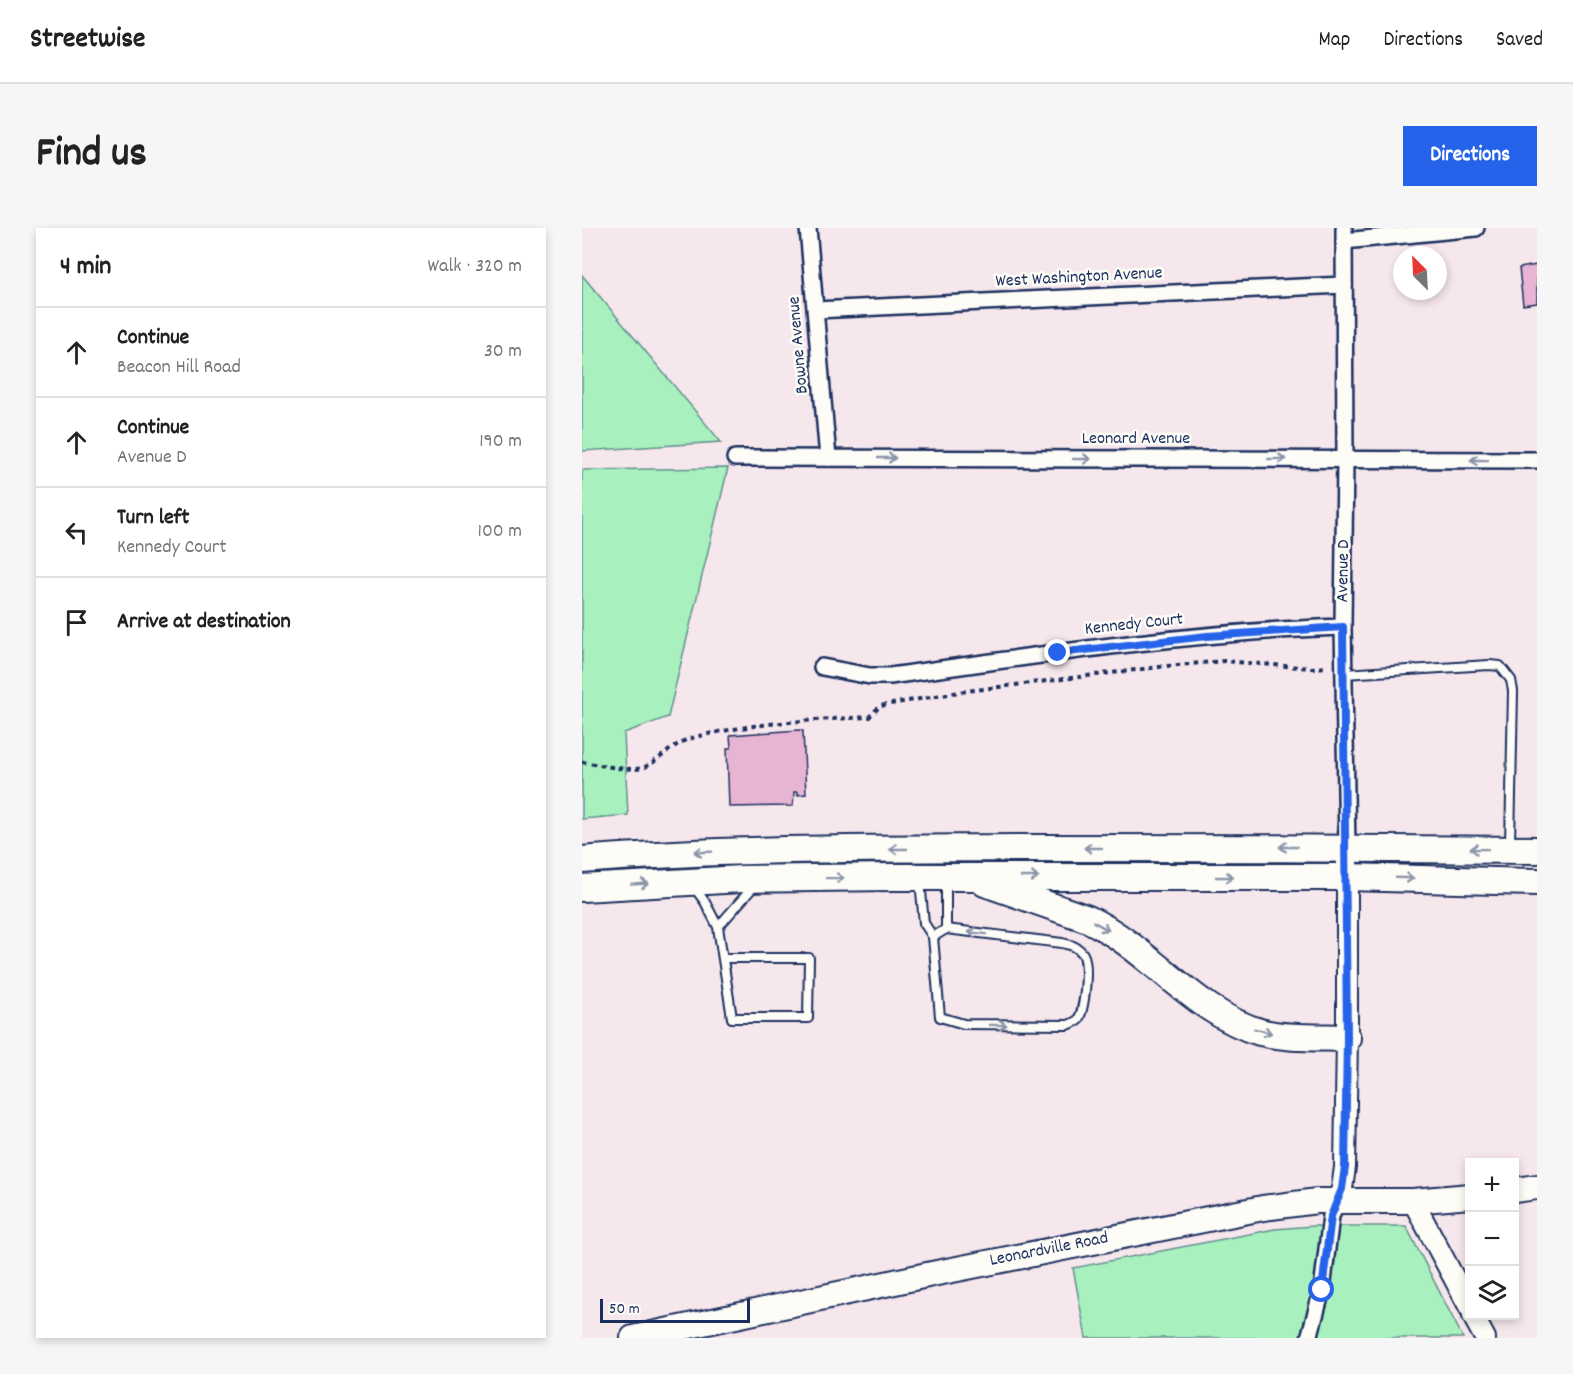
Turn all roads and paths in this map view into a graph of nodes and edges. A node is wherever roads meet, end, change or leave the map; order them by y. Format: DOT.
graph roads {
  1 [pos="808,228"];
  2 [pos="1476,228"];
  3 [pos="1344,234"];
  4 [pos="1344,285"];
  5 [pos="816,310"];
  6 [pos="735,458"];
  7 [pos="828,458"];
  8 [pos="1346,460"];
  9 [pos="1537,460"];
  10 [pos="1343,627"];
  11 [pos="822,667"];
  12 [pos="1344,670"];
  13 [pos="582,762"];
  14 [pos="1347,847"];
  15 [pos="1510,850"];
  16 [pos="1537,850"];
  17 [pos="582,860"];
  18 [pos="957,877"];
  19 [pos="1346,877"];
  20 [pos="919,878"];
  21 [pos="760,879"];
  22 [pos="689,881"];
  23 [pos="1537,882"];
  24 [pos="582,888"];
  25 [pos="718,927"];
  26 [pos="946,929"];
  27 [pos="933,937"];
  28 [pos="723,957"];
  29 [pos="1347,1038"];
  30 [pos="1537,1187"];
  31 [pos="1519,1189"];
  32 [pos="1465,1196"];
  33 [pos="1337,1200"];
  34 [pos="1413,1201"];
  35 [pos="1465,1299"];
  36 [pos="1475,1320"];
  37 [pos="633,1338"];
  38 [pos="1309,1338"];
  39 [pos="1485,1338"];
  1 -- 5 [label="street, Bowne Avenue"];
  2 -- 3 [label="street"];
  3 -- 4 [label="street, Avenue D"];
  4 -- 5 [label="street, West Washington Avenue"];
  4 -- 8 [label="street, Avenue D"];
  5 -- 7 [label="street, Bowne Avenue"];
  6 -- 7 [label="street, Leonard Avenue"];
  7 -- 8 [label="street, Leonard Avenue, one-way"];
  9 -- 8 [label="street, Leonard Avenue, one-way"];
  8 -- 10 [label="street, Avenue D"];
  10 -- 11 [label="street, Kennedy Court"];
  10 -- 12 [label="street, Avenue D"];
  12 -- 13 [label="path"];
  12 -- 14 [label="street, Avenue D"];
  12 -- 15 [label="lane"];
  15 -- 14 [label="highway, one-way"];
  14 -- 17 [label="highway, one-way"];
  14 -- 19 [label="street, Avenue D"];
  15 -- 16 [label="highway"];
  18 -- 19 [label="highway, one-way"];
  18 -- 20 [label="highway"];
  18 -- 26 [label="lane"];
  18 -- 29 [label="highway, one-way"];
  19 -- 23 [label="highway, one-way"];
  19 -- 29 [label="street, Avenue D"];
  21 -- 20 [label="highway, one-way"];
  20 -- 27 [label="lane"];
  21 -- 22 [label="highway"];
  21 -- 25 [label="lane"];
  24 -- 22 [label="highway, one-way"];
  22 -- 25 [label="lane"];
  25 -- 28 [label="lane"];
  26 -- 27 [label="lane"];
  27 -- 26 [label="lane, one-way"];
  28 -- 28 [label="lane"];
  29 -- 33 [label="street, Avenue D"];
  30 -- 31 [label="main road"];
  32 -- 34 [label="main road, Leonardville Road"];
  33 -- 34 [label="main road, Leonardville Road"];
  33 -- 37 [label="main road, Leonardville Road"];
  33 -- 38 [label="street"];
  34 -- 35 [label="street"];
  36 -- 39 [label="street"];
}
